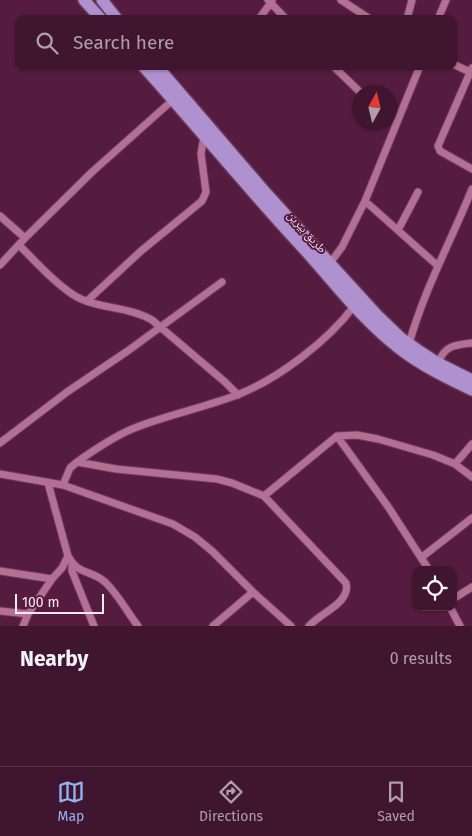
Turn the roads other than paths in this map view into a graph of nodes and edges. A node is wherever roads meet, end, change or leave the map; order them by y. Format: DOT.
graph roads {
  1 [pos="84,0"];
  2 [pos="102,0"];
  3 [pos="341,0"];
  4 [pos="412,0"];
  5 [pos="446,0"];
  6 [pos="270,1"];
  7 [pos="97,15"];
  8 [pos="114,15"];
  9 [pos="261,15"];
  10 [pos="282,15"];
  11 [pos="364,15"];
  12 [pos="409,15"];
  13 [pos="440,15"];
  14 [pos="457,65"];
  15 [pos="147,70"];
  16 [pos="160,70"];
  17 [pos="337,70"];
  18 [pos="418,70"];
  19 [pos="471,70"];
  20 [pos="353,85"];
  21 [pos="177,97"];
  22 [pos="397,124"];
  23 [pos="395,130"];
  24 [pos="204,136"];
  25 [pos="472,169"];
  26 [pos="472,189"];
  27 [pos="418,192"];
  28 [pos="365,201"];
  29 [pos="0,216"];
  30 [pos="286,223"];
  31 [pos="398,230"];
  32 [pos="25,238"];
  33 [pos="19,245"];
  34 [pos="330,263"];
  35 [pos="0,265"];
  36 [pos="438,266"];
  37 [pos="222,282"];
  38 [pos="87,301"];
  39 [pos="354,306"];
  40 [pos="161,327"];
  41 [pos="472,343"];
  42 [pos="409,344"];
  43 [pos="438,363"];
  44 [pos="472,380"];
  45 [pos="472,390"];
  46 [pos="238,395"];
  47 [pos="337,436"];
  48 [pos="0,442"];
  49 [pos="472,444"];
  50 [pos="77,462"];
  51 [pos="455,464"];
  52 [pos="0,474"];
  53 [pos="472,477"];
  54 [pos="48,483"];
  55 [pos="63,485"];
  56 [pos="264,496"];
  57 [pos="472,518"];
  58 [pos="68,556"];
  59 [pos="422,557"];
  60 [pos="72,564"];
  61 [pos="426,566"];
  62 [pos="0,571"];
  63 [pos="52,579"];
  64 [pos="472,587"];
  65 [pos="253,592"];
  66 [pos="457,596"];
  67 [pos="0,611"];
  68 [pos="452,611"];
  69 [pos="28,614"];
  70 [pos="23,626"];
  71 [pos="94,626"];
  72 [pos="138,626"];
  73 [pos="214,626"];
  74 [pos="291,626"];
  75 [pos="309,626"];
  76 [pos="460,626"];
  1 -- 7 [label="main road"];
  2 -- 8 [label="main road"];
  3 -- 11 [label="street"];
  4 -- 12 [label="street"];
  5 -- 13 [label="street"];
  6 -- 9 [label="street"];
  6 -- 10 [label="street"];
  14 -- 19 [label="street"];
  15 -- 21 [label="main road, طريق بيرين"];
  16 -- 21 [label="main road, طريق بيرين"];
  17 -- 20 [label="street"];
  18 -- 22 [label="street"];
  19 -- 25 [label="street"];
  21 -- 24 [label="main road, طريق بيرين"];
  21 -- 30 [label="main road, طريق بيرين"];
  21 -- 32 [label="street"];
  23 -- 28 [label="street"];
  24 -- 30 [label="main road, طريق بيرين"];
  24 -- 38 [label="street"];
  26 -- 36 [label="street"];
  27 -- 31 [label="street"];
  28 -- 31 [label="street"];
  28 -- 34 [label="street"];
  29 -- 32 [label="street"];
  30 -- 34 [label="main road, طريق بيرين"];
  30 -- 39 [label="main road, طريق بيرين"];
  31 -- 36 [label="street"];
  32 -- 33 [label="street"];
  33 -- 35 [label="street"];
  33 -- 38 [label="street"];
  34 -- 42 [label="main road, طريق بيرين"];
  36 -- 42 [label="street"];
  37 -- 40 [label="street"];
  38 -- 40 [label="street"];
  39 -- 45 [label="main road, طريق بيرين"];
  39 -- 46 [label="street"];
  40 -- 46 [label="street"];
  40 -- 48 [label="street"];
  41 -- 43 [label="street"];
  42 -- 43 [label="main road, طريق بيرين"];
  43 -- 44 [label="main road, طريق بيرين"];
  46 -- 50 [label="street"];
  47 -- 51 [label="street"];
  47 -- 56 [label="street"];
  47 -- 59 [label="street"];
  49 -- 51 [label="street"];
  50 -- 55 [label="street"];
  50 -- 56 [label="street"];
  51 -- 53 [label="street"];
  52 -- 54 [label="street"];
  54 -- 55 [label="street"];
  54 -- 58 [label="street"];
  55 -- 65 [label="street"];
  56 -- 75 [label="street"];
  57 -- 59 [label="street"];
  58 -- 60 [label="street"];
  58 -- 63 [label="street"];
  59 -- 61 [label="street"];
  60 -- 71 [label="street"];
  60 -- 72 [label="street"];
  62 -- 63 [label="street"];
  63 -- 69 [label="street"];
  64 -- 66 [label="street"];
  65 -- 73 [label="street"];
  65 -- 74 [label="street"];
  67 -- 69 [label="street"];
  68 -- 76 [label="street"];
  69 -- 70 [label="street"];
}
